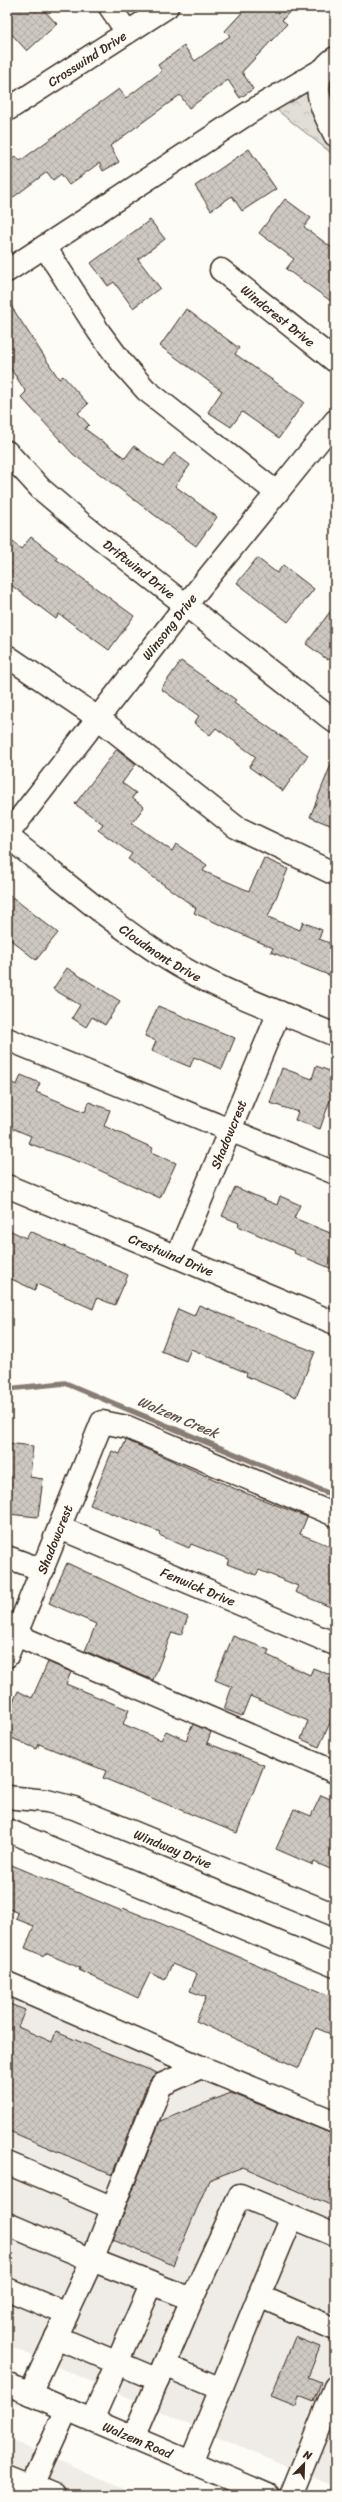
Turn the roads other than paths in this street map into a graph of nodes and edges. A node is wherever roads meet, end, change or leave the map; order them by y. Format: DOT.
graph roads {
  1 [pos="110,7"];
  2 [pos="166,7"];
  3 [pos="126,32"];
  4 [pos="328,65"];
  5 [pos="7,110"];
  6 [pos="335,135"];
  7 [pos="45,246"];
  8 [pos="221,270"];
  9 [pos="7,271"];
  10 [pos="335,361"];
  11 [pos="335,421"];
  12 [pos="7,452"];
  13 [pos="277,493"];
  14 [pos="186,606"];
  15 [pos="7,656"];
  16 [pos="98,718"];
  17 [pos="335,722"];
  18 [pos="7,835"];
  19 [pos="335,874"];
  20 [pos="279,1012"];
  21 [pos="335,1035"];
  22 [pos="7,1039"];
  23 [pos="229,1132"];
  24 [pos="335,1173"];
  25 [pos="7,1186"];
  26 [pos="177,1257"];
  27 [pos="335,1323"];
  28 [pos="335,1515"];
  29 [pos="60,1528"];
  30 [pos="7,1557"];
  31 [pos="44,1570"];
  32 [pos="16,1635"];
  33 [pos="335,1644"];
  34 [pos="7,1656"];
  35 [pos="335,1772"];
  36 [pos="7,1797"];
  37 [pos="7,1830"];
  38 [pos="335,1914"];
  39 [pos="335,1966"];
  40 [pos="7,1983"];
  41 [pos="201,2067"];
  42 [pos="335,2122"];
  43 [pos="7,2163"];
  44 [pos="113,2208"];
  45 [pos="292,2217"];
  46 [pos="7,2224"];
  47 [pos="335,2235"];
  48 [pos="92,2260"];
  49 [pos="152,2283"];
  50 [pos="7,2289"];
  51 [pos="259,2296"];
  52 [pos="192,2299"];
  53 [pos="68,2314"];
  54 [pos="335,2329"];
  55 [pos="56,2337"];
  56 [pos="117,2362"];
  57 [pos="161,2373"];
  58 [pos="7,2384"];
  59 [pos="335,2386"];
  60 [pos="221,2389"];
  61 [pos="30,2394"];
  62 [pos="67,2410"];
  63 [pos="92,2420"];
  64 [pos="133,2438"];
  65 [pos="191,2462"];
  66 [pos="7,2476"];
  67 [pos="30,2491"];
  68 [pos="54,2495"];
  69 [pos="268,2495"];
  70 [pos="291,2495"];
  1 -- 3 [label="street"];
  2 -- 3 [label="street, Crosswind Drive"];
  3 -- 5 [label="street, Crosswind Drive"];
  4 -- 6 [label="street"];
  4 -- 7 [label="street"];
  7 -- 9 [label="street"];
  7 -- 13 [label="street"];
  8 -- 10 [label="street, Windcrest Drive"];
  11 -- 13 [label="street, Winsong Drive"];
  12 -- 14 [label="street, Driftwind Drive"];
  13 -- 14 [label="street, Winsong Drive"];
  14 -- 16 [label="street, Winsong Drive"];
  14 -- 17 [label="street, Driftwind Drive"];
  15 -- 16 [label="street"];
  16 -- 18 [label="street, Winsong Drive"];
  16 -- 19 [label="street"];
  18 -- 20 [label="street, Cloudmont Drive"];
  20 -- 21 [label="street, Cloudmont Drive"];
  20 -- 23 [label="street, Shadowcrest"];
  22 -- 23 [label="street"];
  23 -- 24 [label="street"];
  23 -- 26 [label="street, Shadowcrest"];
  25 -- 26 [label="street, Crestwind Drive"];
  26 -- 27 [label="street, Crestwind Drive"];
  28 -- 29 [label="street, Shadowcrest"];
  29 -- 31 [label="street, Shadowcrest"];
  29 -- 33 [label="street, Fenwick Drive"];
  30 -- 31 [label="street"];
  31 -- 32 [label="street, Shadowcrest"];
  32 -- 34 [label="street, Shadowcrest"];
  32 -- 35 [label="street"];
  36 -- 38 [label="street, Windway Drive"];
  37 -- 39 [label="street"];
  40 -- 41 [label="street"];
  41 -- 42 [label="street"];
  41 -- 44 [label="street"];
  43 -- 44 [label="street"];
  44 -- 48 [label="street"];
  45 -- 47 [label="street"];
  45 -- 51 [label="street"];
  45 -- 52 [label="street"];
  46 -- 48 [label="street"];
  48 -- 49 [label="street"];
  48 -- 53 [label="street"];
  49 -- 52 [label="street"];
  49 -- 56 [label="street"];
  50 -- 53 [label="street"];
  51 -- 54 [label="street"];
  51 -- 60 [label="street"];
  52 -- 57 [label="street"];
  53 -- 55 [label="street"];
  55 -- 56 [label="street"];
  55 -- 61 [label="street"];
  56 -- 57 [label="street"];
  56 -- 63 [label="street"];
  57 -- 60 [label="street"];
  57 -- 64 [label="street"];
  58 -- 61 [label="street, Walzem Road"];
  59 -- 70 [label="street"];
  60 -- 65 [label="street"];
  61 -- 62 [label="street, Walzem Road"];
  62 -- 63 [label="street, Walzem Road"];
  62 -- 67 [label="street"];
  63 -- 64 [label="street, Walzem Road"];
  64 -- 65 [label="street, Walzem Road"];
  65 -- 69 [label="street, Walzem Road"];
  66 -- 67 [label="street"];
  67 -- 68 [label="street"];
}
